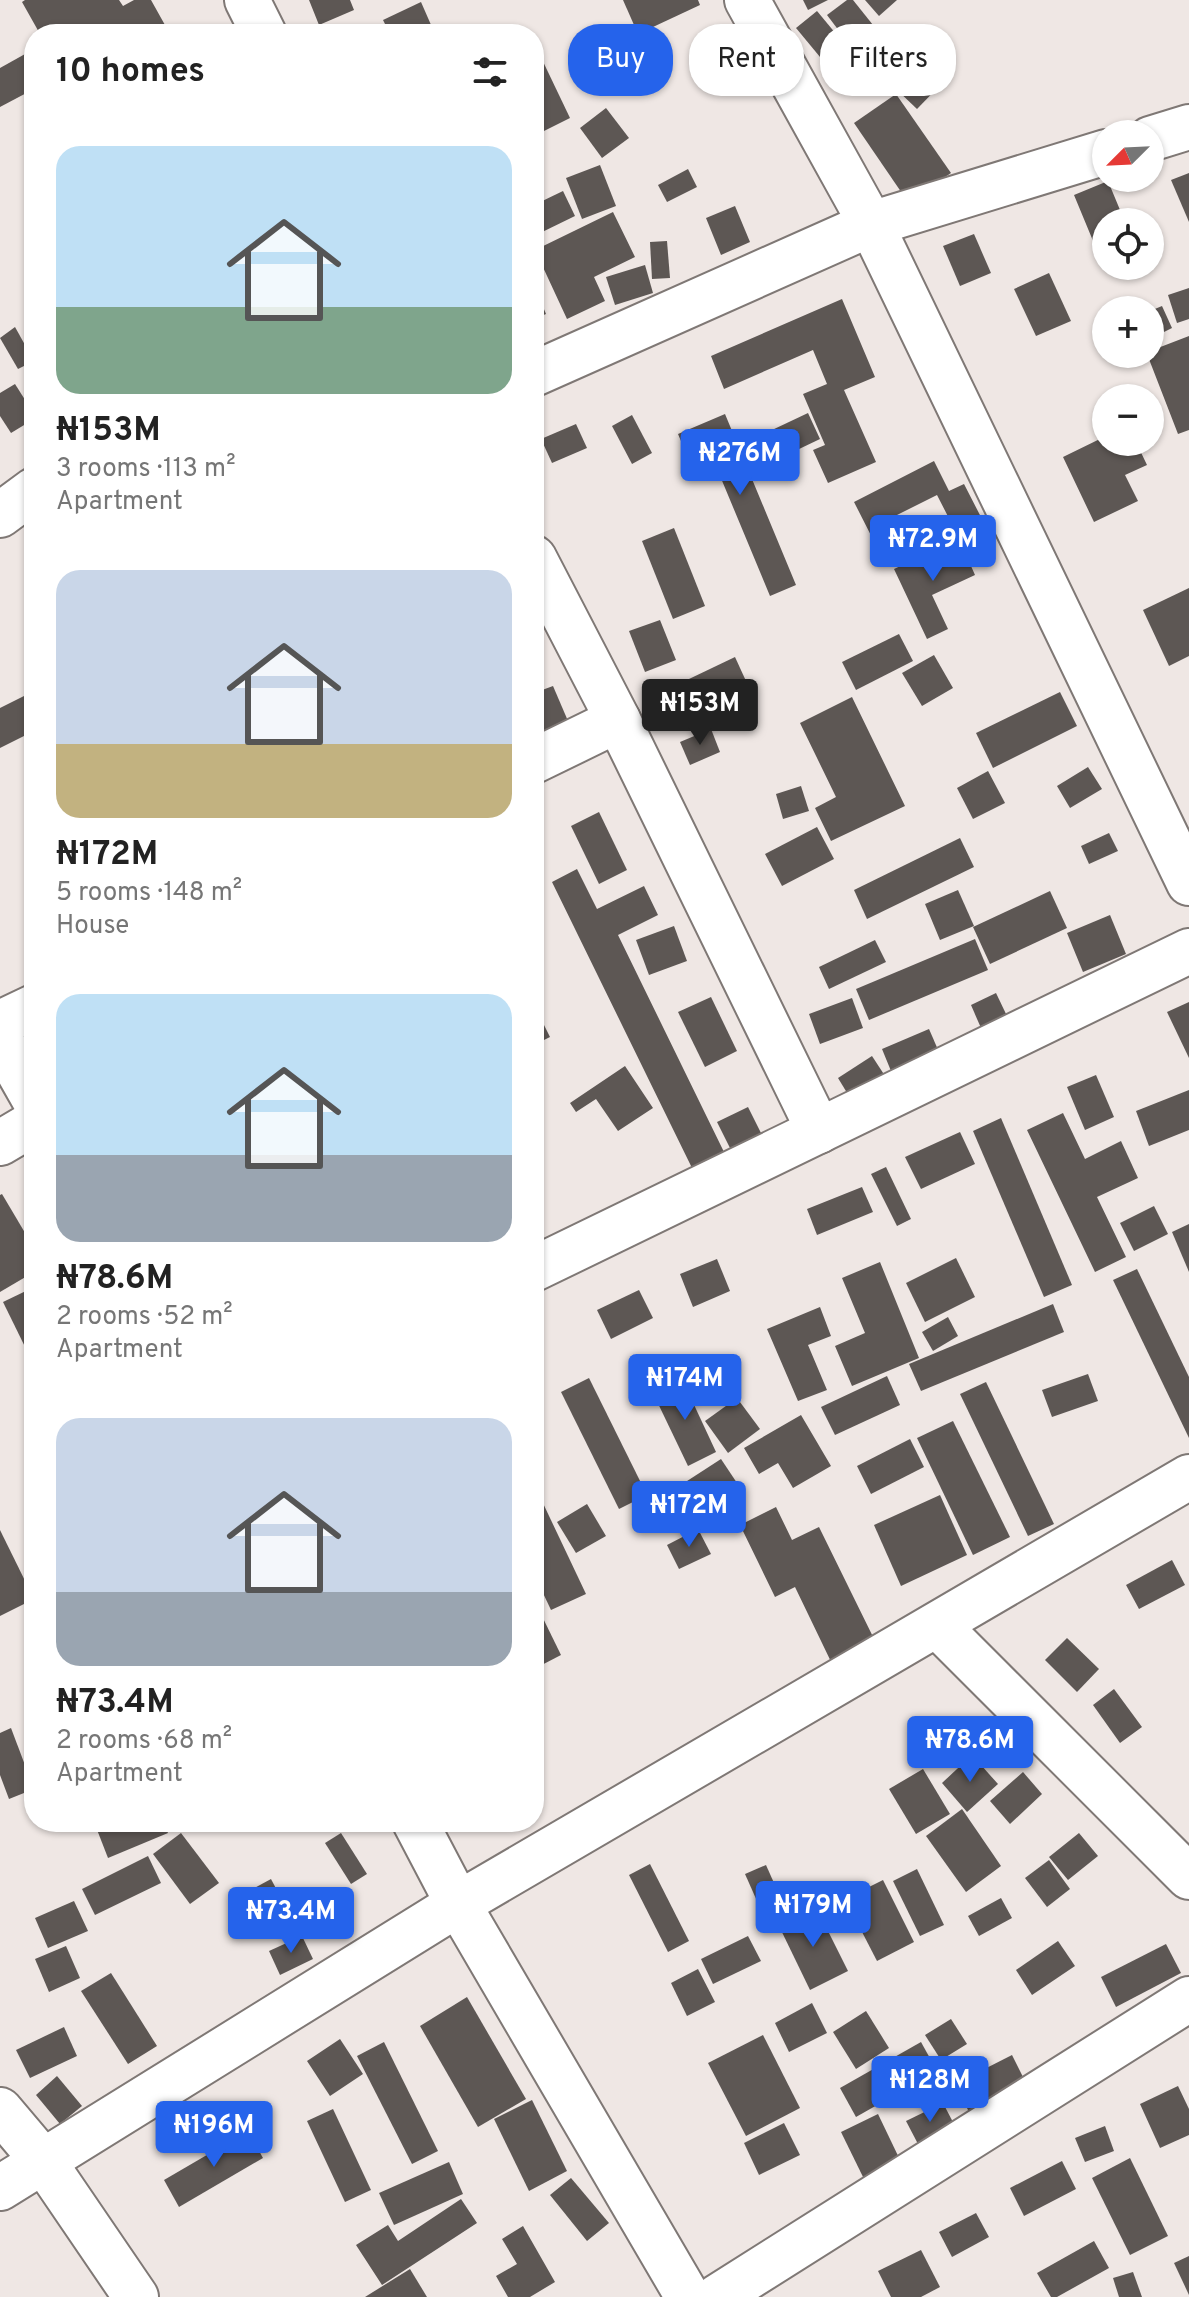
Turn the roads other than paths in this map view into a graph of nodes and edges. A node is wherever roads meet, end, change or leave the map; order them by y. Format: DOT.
graph roads {
  1 [pos="247,0"];
  2 [pos="747,0"];
  3 [pos="259,24"];
  4 [pos="1189,127"];
  5 [pos="1164,135"];
  6 [pos="1092,156"];
  7 [pos="871,224"];
  8 [pos="544,370"];
  9 [pos="24,497"];
  10 [pos="0,515"];
  11 [pos="544,577"];
  12 [pos="618,720"];
  13 [pos="544,756"];
  14 [pos="1189,883"];
  15 [pos="1189,951"];
  16 [pos="24,1012"];
  17 [pos="0,1023"];
  18 [pos="0,1039"];
  19 [pos="24,1081"];
  20 [pos="24,1129"];
  21 [pos="819,1131"];
  22 [pos="0,1143"];
  23 [pos="544,1264"];
  24 [pos="1189,1477"];
  25 [pos="937,1625"];
  26 [pos="420,1832"];
  27 [pos="1189,1877"];
  28 [pos="458,1904"];
  29 [pos="1189,1999"];
  30 [pos="0,2110"];
  31 [pos="44,2162"];
  32 [pos="0,2188"];
  33 [pos="136,2297"];
  34 [pos="688,2297"];
  35 [pos="717,2297"];
  1 -- 3 [label="street"];
  2 -- 7 [label="street"];
  4 -- 5 [label="street"];
  6 -- 7 [label="street"];
  7 -- 8 [label="street"];
  7 -- 14 [label="street"];
  9 -- 10 [label="street"];
  11 -- 12 [label="street"];
  12 -- 13 [label="street"];
  12 -- 21 [label="street"];
  15 -- 21 [label="street"];
  16 -- 17 [label="street"];
  18 -- 19 [label="street"];
  20 -- 22 [label="street"];
  21 -- 23 [label="street"];
  24 -- 25 [label="street"];
  25 -- 27 [label="street"];
  25 -- 28 [label="street"];
  26 -- 28 [label="street"];
  28 -- 31 [label="street"];
  28 -- 34 [label="street"];
  29 -- 35 [label="street"];
  30 -- 31 [label="street"];
  31 -- 32 [label="street"];
  31 -- 33 [label="street"];
}
